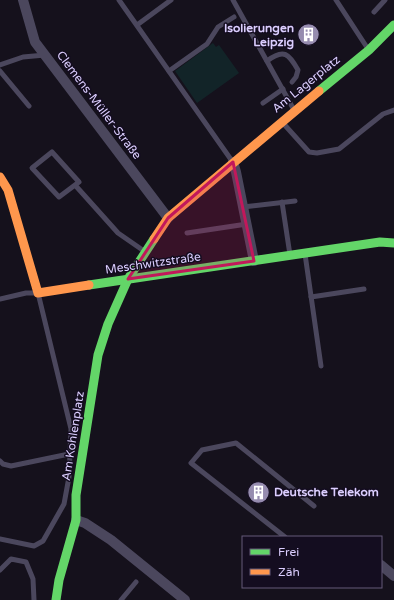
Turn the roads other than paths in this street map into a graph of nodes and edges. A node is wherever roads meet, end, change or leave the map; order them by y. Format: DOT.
graph roads {
  1 [pos="23,0"];
  2 [pos="119,0"];
  3 [pos="171,0"];
  4 [pos="233,0"];
  5 [pos="336,0"];
  6 [pos="385,0"];
  7 [pos="374,12"];
  8 [pos="234,17"];
  9 [pos="137,25"];
  10 [pos="394,25"];
  11 [pos="369,50"];
  12 [pos="45,55"];
  13 [pos="267,61"];
  14 [pos="0,65"];
  15 [pos="0,71"];
  16 [pos="169,71"];
  17 [pos="292,82"];
  18 [pos="283,89"];
  19 [pos="263,104"];
  20 [pos="29,106"];
  21 [pos="295,110"];
  22 [pos="394,110"];
  23 [pos="281,122"];
  24 [pos="233,162"];
  25 [pos="0,177"];
  26 [pos="75,185"];
  27 [pos="295,201"];
  28 [pos="282,202"];
  29 [pos="243,207"];
  30 [pos="168,218"];
  31 [pos="246,224"];
  32 [pos="187,233"];
  33 [pos="394,243"];
  34 [pos="145,252"];
  35 [pos="305,253"];
  36 [pos="290,256"];
  37 [pos="254,261"];
  38 [pos="128,279"];
  39 [pos="364,289"];
  40 [pos="38,292"];
  41 [pos="312,297"];
  42 [pos="0,299"];
  43 [pos="321,366"];
  44 [pos="69,454"];
  45 [pos="0,462"];
  46 [pos="314,506"];
  47 [pos="76,520"];
  48 [pos="284,536"];
  49 [pos="0,539"];
  50 [pos="382,566"];
  51 [pos="0,570"];
  52 [pos="394,576"];
  53 [pos="136,582"];
  54 [pos="34,600"];
  55 [pos="56,600"];
  56 [pos="121,600"];
  57 [pos="185,600"];
  1 -- 12 [label="street, Clemens-Müller-Straße"];
  2 -- 9 [label="lane"];
  3 -- 9 [label="lane"];
  4 -- 13 [label="lane"];
  5 -- 11 [label="lane"];
  6 -- 7 [label="lane"];
  8 -- 16 [label="lane"];
  9 -- 16 [label="lane"];
  10 -- 11 [label="street, Am Lagerplatz"];
  11 -- 21 [label="street, Am Lagerplatz"];
  12 -- 14 [label="lane"];
  12 -- 30 [label="street, Clemens-Müller-Straße"];
  13 -- 17 [label="lane"];
  13 -- 18 [label="lane"];
  15 -- 20 [label="lane"];
  16 -- 24 [label="lane"];
  18 -- 19 [label="lane"];
  18 -- 21 [label="lane"];
  21 -- 23 [label="street, Am Lagerplatz"];
  22 -- 23 [label="lane"];
  23 -- 24 [label="street, Am Lagerplatz"];
  24 -- 29 [label="street"];
  24 -- 30 [label="street, Am Lagerplatz"];
  25 -- 40 [label="street"];
  26 -- 26 [label="lane"];
  26 -- 34 [label="lane"];
  27 -- 28 [label="lane"];
  28 -- 29 [label="lane"];
  28 -- 36 [label="lane"];
  29 -- 31 [label="street"];
  30 -- 34 [label="street, Am Lagerplatz"];
  31 -- 32 [label="lane"];
  31 -- 37 [label="street"];
  33 -- 35 [label="street, Meschwitzstraße"];
  34 -- 38 [label="street, Am Lagerplatz"];
  35 -- 36 [label="street, Meschwitzstraße"];
  35 -- 41 [label="lane"];
  36 -- 37 [label="street, Meschwitzstraße"];
  37 -- 38 [label="street, Meschwitzstraße"];
  38 -- 40 [label="street, Meschwitzstraße"];
  38 -- 47 [label="street, Am Kohlenplatz"];
  39 -- 41 [label="lane"];
  40 -- 42 [label="lane"];
  40 -- 44 [label="lane"];
  41 -- 43 [label="lane"];
  44 -- 45 [label="lane"];
  44 -- 49 [label="lane"];
  46 -- 48 [label="lane"];
  47 -- 55 [label="street, Am Kohlenplatz"];
  47 -- 57 [label="street"];
  50 -- 52 [label="street"];
  51 -- 54 [label="lane"];
  53 -- 56 [label="lane"];
}
